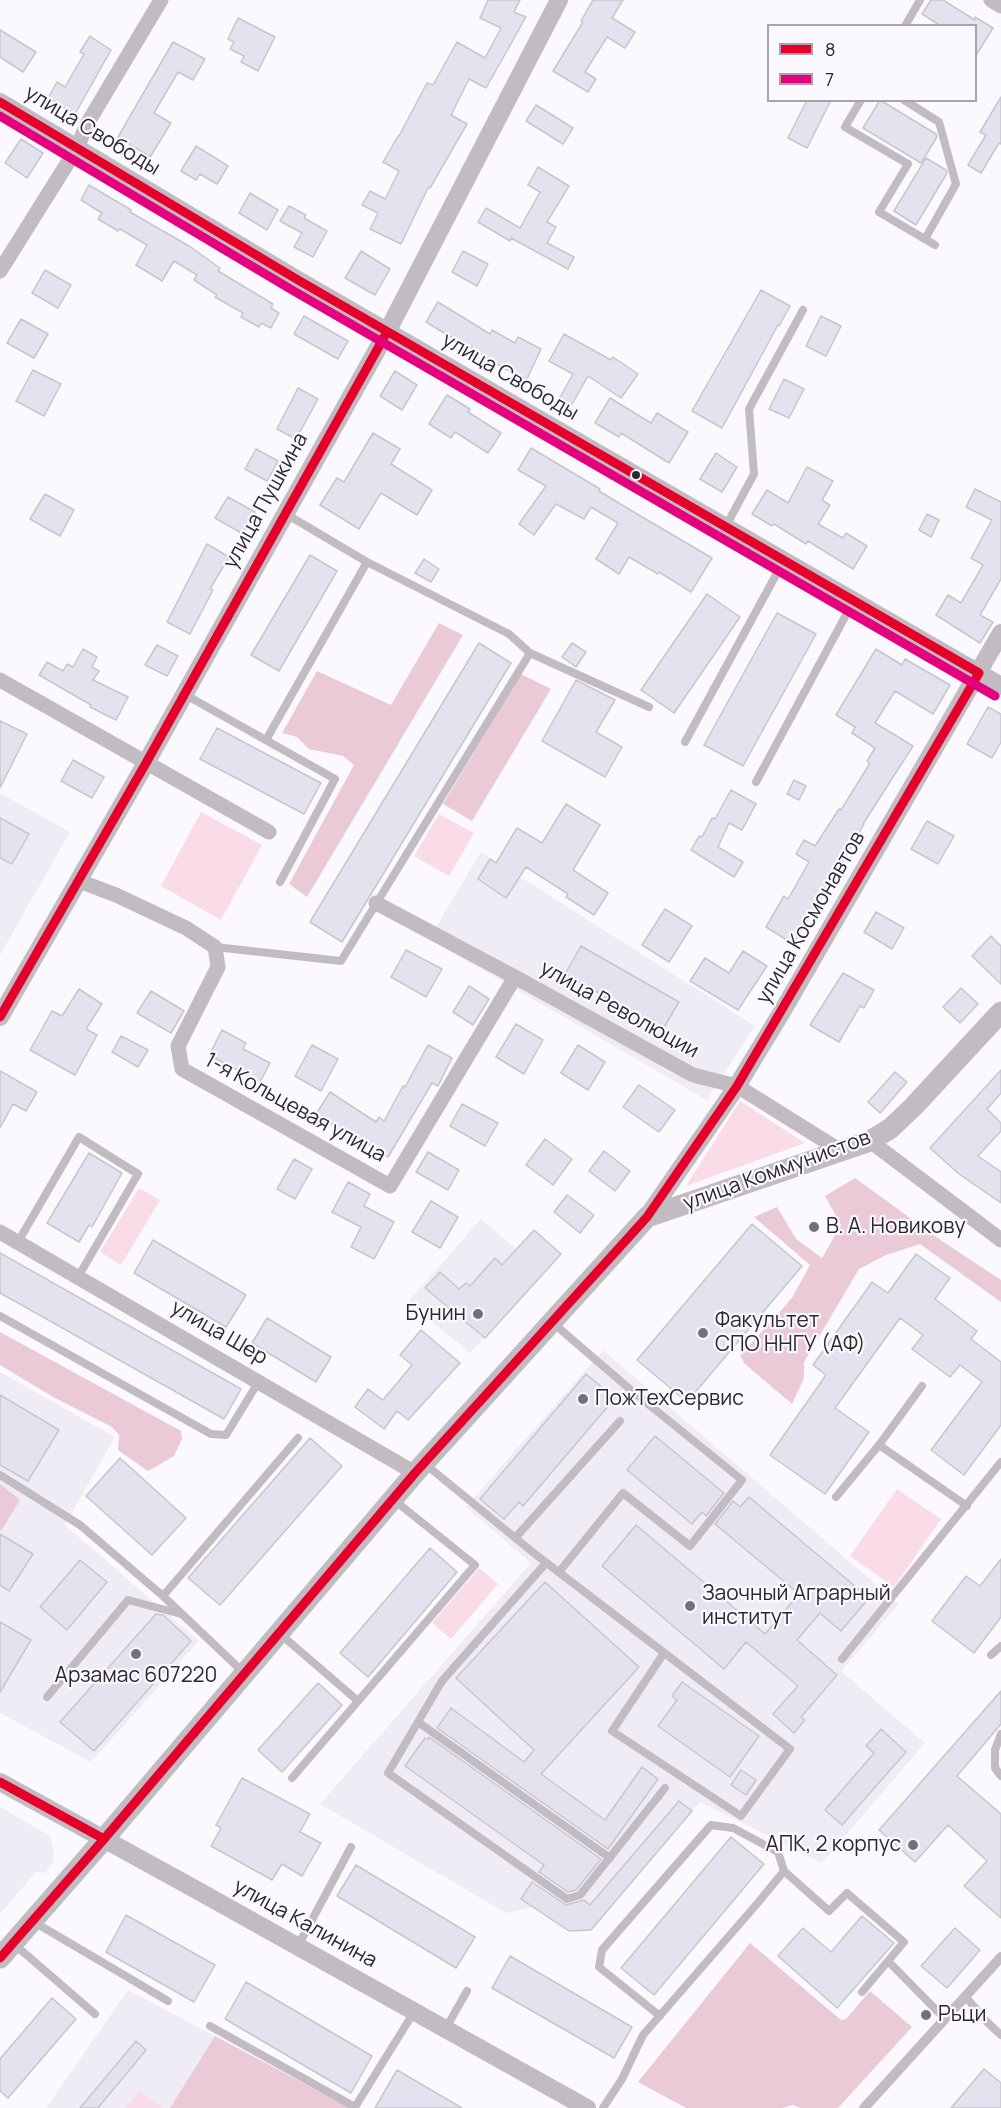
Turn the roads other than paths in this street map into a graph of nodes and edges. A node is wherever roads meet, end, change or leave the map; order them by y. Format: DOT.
graph roads {
  1 [pos="161,0"];
  2 [pos="559,0"];
  3 [pos="920,0"];
  4 [pos="991,0"];
  5 [pos="1001,6"];
  6 [pos="906,24"];
  7 [pos="0,102"];
  8 [pos="860,102"];
  9 [pos="907,102"];
  10 [pos="77,147"];
  11 [pos="925,239"];
  12 [pos="935,245"];
  13 [pos="0,272"];
  14 [pos="803,310"];
  15 [pos="387,332"];
  16 [pos="284,513"];
  17 [pos="725,527"];
  18 [pos="784,561"];
  19 [pos="367,562"];
  20 [pos="854,601"];
  21 [pos="1001,633"];
  22 [pos="530,652"];
  23 [pos="979,673"];
  24 [pos="0,680"];
  25 [pos="1001,686"];
  26 [pos="184,694"];
  27 [pos="648,707"];
  28 [pos="266,741"];
  29 [pos="685,742"];
  30 [pos="146,763"];
  31 [pos="756,782"];
  32 [pos="269,832"];
  33 [pos="79,881"];
  34 [pos="280,882"];
  35 [pos="376,903"];
  36 [pos="215,947"];
  37 [pos="515,977"];
  38 [pos="1001,1012"];
  39 [pos="0,1017"];
  40 [pos="737,1086"];
  41 [pos="870,1141"];
  42 [pos="841,1151"];
  43 [pos="647,1217"];
  44 [pos="0,1232"];
  45 [pos="1001,1240"];
  46 [pos="18,1242"];
  47 [pos="78,1276"];
  48 [pos="0,1316"];
  49 [pos="552,1322"];
  50 [pos="259,1381"];
  51 [pos="922,1386"];
  52 [pos="620,1420"];
  53 [pos="298,1438"];
  54 [pos="879,1445"];
  55 [pos="1001,1462"];
  56 [pos="420,1468"];
  57 [pos="0,1475"];
  58 [pos="836,1497"];
  59 [pos="393,1499"];
  60 [pos="967,1506"];
  61 [pos="515,1538"];
  62 [pos="546,1563"];
  63 [pos="559,1572"];
  64 [pos="163,1596"];
  65 [pos="183,1615"];
  66 [pos="279,1633"];
  67 [pos="1001,1646"];
  68 [pos="664,1653"];
  69 [pos="991,1655"];
  70 [pos="842,1659"];
  71 [pos="244,1673"];
  72 [pos="47,1697"];
  73 [pos="358,1701"];
  74 [pos="418,1722"];
  75 [pos="1001,1734"];
  76 [pos="1001,1776"];
  77 [pos="292,1778"];
  78 [pos="0,1782"];
  79 [pos="665,1788"];
  80 [pos="104,1839"];
  81 [pos="351,1847"];
  82 [pos="610,1858"];
  83 [pos="784,1871"];
  84 [pos="32,1922"];
  85 [pos="298,1946"];
  86 [pos="7,1951"];
  87 [pos="1001,1957"];
  88 [pos="888,1961"];
  89 [pos="467,1991"];
  90 [pos="862,1992"];
  91 [pos="965,1996"];
  92 [pos="168,2001"];
  93 [pos="415,2011"];
  94 [pos="95,2014"];
  95 [pos="660,2016"];
  96 [pos="945,2019"];
  97 [pos="210,2026"];
  98 [pos="446,2028"];
  99 [pos="1001,2036"];
  100 [pos="356,2108"];
  101 [pos="588,2108"];
  102 [pos="603,2108"];
  103 [pos="864,2108"];
  1 -- 10 [label="street"];
  2 -- 15 [label="street, улица Пушкина"];
  3 -- 6 [label="lane"];
  4 -- 5 [label="street"];
  7 -- 10 [label="street, улица Свободы"];
  8 -- 11 [label="lane"];
  9 -- 11 [label="lane"];
  10 -- 13 [label="street"];
  10 -- 15 [label="street, улица Свободы"];
  11 -- 12 [label="lane"];
  14 -- 17 [label="lane"];
  15 -- 16 [label="street, улица Пушкина"];
  15 -- 17 [label="street, улица Свободы"];
  16 -- 19 [label="lane"];
  16 -- 26 [label="street, улица Пушкина"];
  17 -- 18 [label="street, улица Свободы"];
  18 -- 20 [label="street, улица Свободы"];
  18 -- 29 [label="lane"];
  19 -- 22 [label="lane"];
  19 -- 28 [label="lane"];
  20 -- 23 [label="street, улица Свободы"];
  20 -- 31 [label="lane"];
  21 -- 23 [label="street, улица Космонавтов"];
  22 -- 27 [label="lane"];
  22 -- 35 [label="lane"];
  23 -- 25 [label="street, улица Свободы"];
  23 -- 40 [label="street, улица Космонавтов"];
  24 -- 30 [label="street"];
  26 -- 28 [label="lane"];
  26 -- 30 [label="street, улица Пушкина"];
  28 -- 34 [label="lane"];
  30 -- 32 [label="street"];
  30 -- 33 [label="street, улица Пушкина"];
  33 -- 36 [label="street"];
  33 -- 39 [label="street, улица Пушкина"];
  35 -- 36 [label="lane"];
  35 -- 37 [label="street, улица Революции"];
  36 -- 37 [label="street, 1-я Кольцевая улица"];
  37 -- 40 [label="street, улица Революции"];
  38 -- 41 [label="main road, улица Коммунистов"];
  40 -- 42 [label="street, улица Революции"];
  40 -- 43 [label="street, улица Космонавтов"];
  41 -- 42 [label="main road, улица Коммунистов"];
  41 -- 45 [label="street"];
  42 -- 43 [label="main road, улица Коммунистов"];
  43 -- 49 [label="main road"];
  44 -- 46 [label="street, улица Шер"];
  46 -- 47 [label="street, улица Шер"];
  46 -- 47 [label="lane"];
  47 -- 50 [label="street, улица Шер"];
  48 -- 50 [label="lane"];
  49 -- 56 [label="main road"];
  49 -- 63 [label="lane"];
  50 -- 56 [label="street, улица Шер"];
  51 -- 54 [label="lane"];
  52 -- 61 [label="lane"];
  53 -- 64 [label="lane"];
  54 -- 58 [label="lane"];
  54 -- 60 [label="lane"];
  55 -- 60 [label="lane"];
  56 -- 59 [label="main road"];
  56 -- 61 [label="lane"];
  57 -- 64 [label="lane"];
  59 -- 66 [label="main road"];
  59 -- 73 [label="lane"];
  60 -- 70 [label="lane"];
  61 -- 62 [label="lane"];
  62 -- 63 [label="lane"];
  62 -- 74 [label="lane"];
  63 -- 68 [label="lane"];
  64 -- 65 [label="lane"];
  65 -- 71 [label="lane"];
  65 -- 72 [label="lane"];
  66 -- 71 [label="main road"];
  66 -- 73 [label="lane"];
  67 -- 69 [label="lane"];
  68 -- 68 [label="lane"];
  71 -- 80 [label="main road"];
  73 -- 77 [label="lane"];
  74 -- 82 [label="lane"];
  74 -- 82 [label="lane"];
  75 -- 76 [label="lane"];
  78 -- 80 [label="street, улица Калинина"];
  79 -- 82 [label="lane"];
  80 -- 84 [label="main road"];
  80 -- 85 [label="street, улица Калинина"];
  81 -- 85 [label="lane"];
  83 -- 88 [label="lane"];
  83 -- 95 [label="lane"];
  83 -- 95 [label="lane"];
  84 -- 86 [label="main road"];
  84 -- 92 [label="lane"];
  85 -- 93 [label="street, улица Калинина"];
  86 -- 94 [label="lane"];
  87 -- 91 [label="street"];
  88 -- 90 [label="lane"];
  88 -- 96 [label="lane"];
  89 -- 98 [label="lane"];
  91 -- 96 [label="street"];
  91 -- 99 [label="lane"];
  93 -- 98 [label="street, улица Калинина"];
  93 -- 100 [label="lane"];
  95 -- 102 [label="lane"];
  96 -- 103 [label="street"];
  97 -- 100 [label="lane"];
  98 -- 101 [label="street, улица Калинина"];
}
